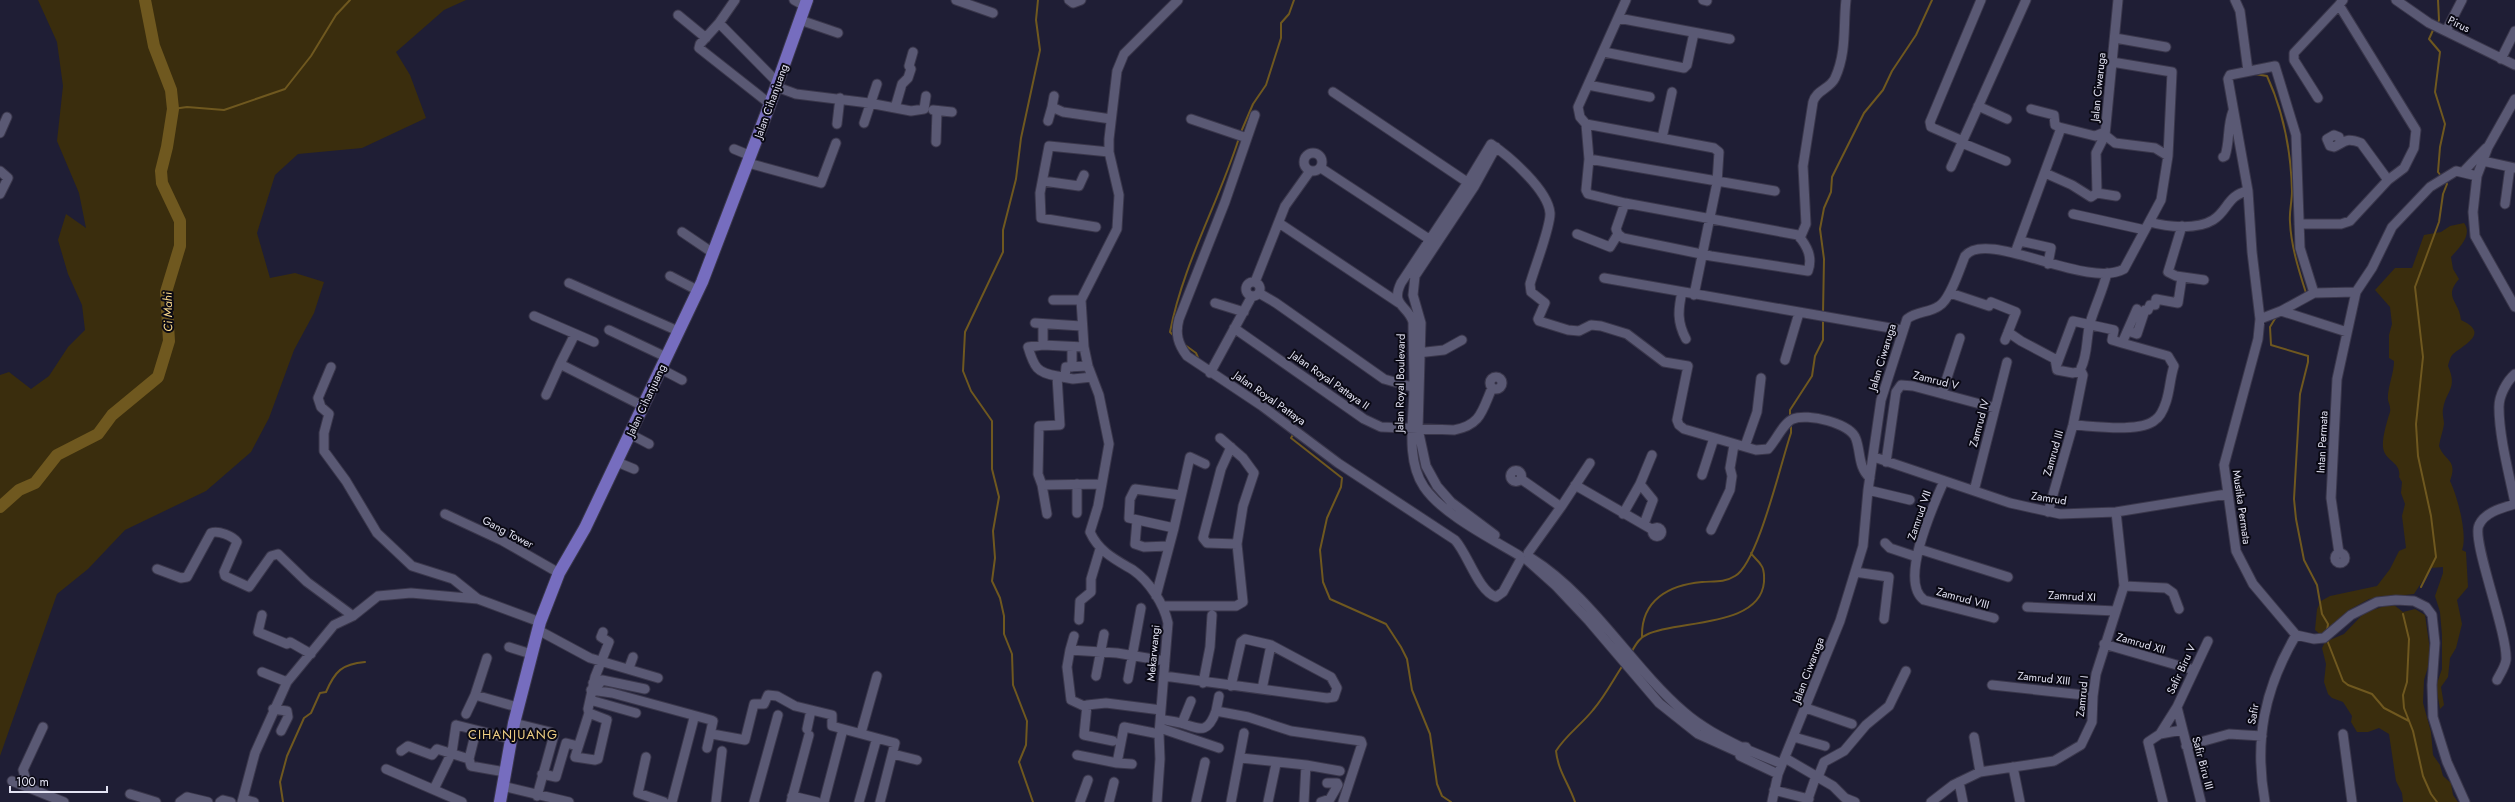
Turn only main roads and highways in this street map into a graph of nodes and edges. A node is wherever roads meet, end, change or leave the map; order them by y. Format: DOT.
graph roads {
  1 [pos="806,3"];
  2 [pos="500,802"];
  1 -- 2 [label="main road, Jalan Cihanjuang"];
}
